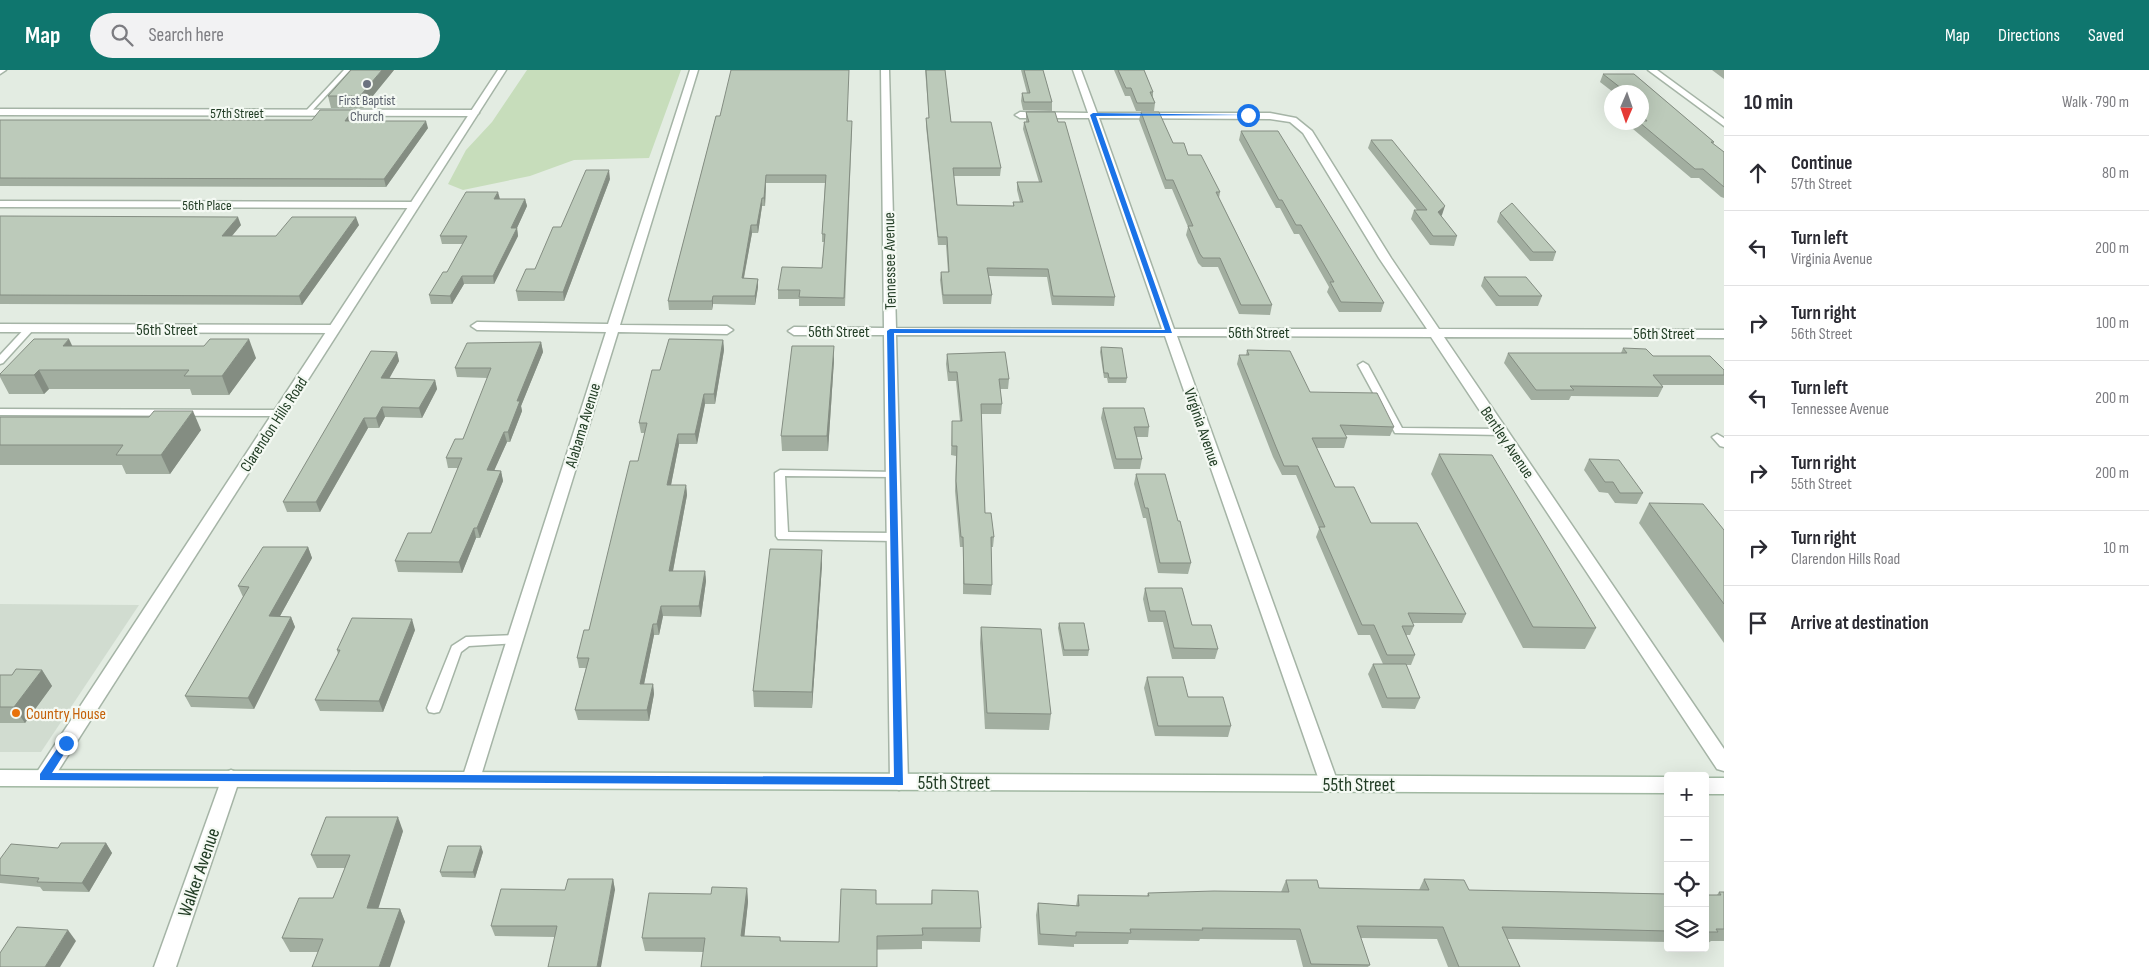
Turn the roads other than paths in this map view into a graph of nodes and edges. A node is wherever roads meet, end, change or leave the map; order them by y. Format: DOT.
graph roads {
  1 [pos="347,70"];
  2 [pos="502,70"];
  3 [pos="694,70"];
  4 [pos="885,70"];
  5 [pos="1077,70"];
  6 [pos="1652,70"];
  7 [pos="1707,111"];
  8 [pos="1724,111"];
  9 [pos="0,112"];
  10 [pos="307,113"];
  11 [pos="474,113"];
  12 [pos="1020,114"];
  13 [pos="1093,115"];
  14 [pos="1724,123"];
  15 [pos="0,204"];
  16 [pos="414,205"];
  17 [pos="477,326"];
  18 [pos="0,328"];
  19 [pos="30,328"];
  20 [pos="334,329"];
  21 [pos="612,330"];
  22 [pos="727,330"];
  23 [pos="794,331"];
  24 [pos="890,331"];
  25 [pos="1169,332"];
  26 [pos="1435,333"];
  27 [pos="1724,334"];
  28 [pos="0,361"];
  29 [pos="1363,365"];
  30 [pos="0,412"];
  31 [pos="280,413"];
  32 [pos="1502,432"];
  33 [pos="893,474"];
  34 [pos="894,537"];
  35 [pos="514,640"];
  36 [pos="434,708"];
  37 [pos="1724,764"];
  38 [pos="44,777"];
  39 [pos="0,778"];
  40 [pos="231,778"];
  41 [pos="471,780"];
  42 [pos="899,782"];
  43 [pos="1328,783"];
  44 [pos="1664,785"];
  45 [pos="1709,786"];
  46 [pos="1724,786"];
  47 [pos="165,967"];
  1 -- 10 [label="lane"];
  2 -- 11 [label="street, Clarendon Hills Road"];
  3 -- 21 [label="street, Alabama Avenue"];
  4 -- 24 [label="street, Tennessee Avenue"];
  5 -- 13 [label="street, Virginia Avenue"];
  6 -- 7 [label="street"];
  7 -- 8 [label="street"];
  7 -- 14 [label="street"];
  9 -- 10 [label="street, 57th Street"];
  10 -- 11 [label="street, 57th Street"];
  11 -- 16 [label="street, Clarendon Hills Road"];
  12 -- 13 [label="street"];
  13 -- 25 [label="street, Virginia Avenue"];
  13 -- 26 [label="street, Bentley Avenue"];
  15 -- 16 [label="street, 56th Place"];
  16 -- 20 [label="street, Clarendon Hills Road"];
  17 -- 21 [label="street"];
  18 -- 19 [label="street, 56th Street"];
  19 -- 20 [label="street, 56th Street"];
  19 -- 28 [label="lane"];
  20 -- 31 [label="street, Clarendon Hills Road"];
  21 -- 22 [label="street"];
  21 -- 35 [label="street, Alabama Avenue"];
  23 -- 24 [label="street, 56th Street"];
  24 -- 25 [label="street, 56th Street"];
  24 -- 33 [label="street, Tennessee Avenue"];
  25 -- 26 [label="street, 56th Street"];
  25 -- 43 [label="street, Virginia Avenue"];
  26 -- 27 [label="street, 56th Street"];
  26 -- 32 [label="street, Bentley Avenue"];
  29 -- 32 [label="lane"];
  30 -- 31 [label="lane"];
  31 -- 38 [label="street, Clarendon Hills Road"];
  32 -- 37 [label="street, Bentley Avenue"];
  33 -- 34 [label="street, Tennessee Avenue"];
  33 -- 34 [label="lane"];
  34 -- 42 [label="street, Tennessee Avenue"];
  35 -- 36 [label="lane"];
  35 -- 41 [label="street, Alabama Avenue"];
  38 -- 39 [label="street, 55th Street"];
  38 -- 40 [label="street, 55th Street"];
  40 -- 41 [label="street, 55th Street"];
  40 -- 47 [label="street, Walker Avenue"];
  41 -- 42 [label="street, 55th Street"];
  42 -- 43 [label="street, 55th Street"];
  43 -- 44 [label="street, 55th Street"];
  45 -- 46 [label="street"];
}
